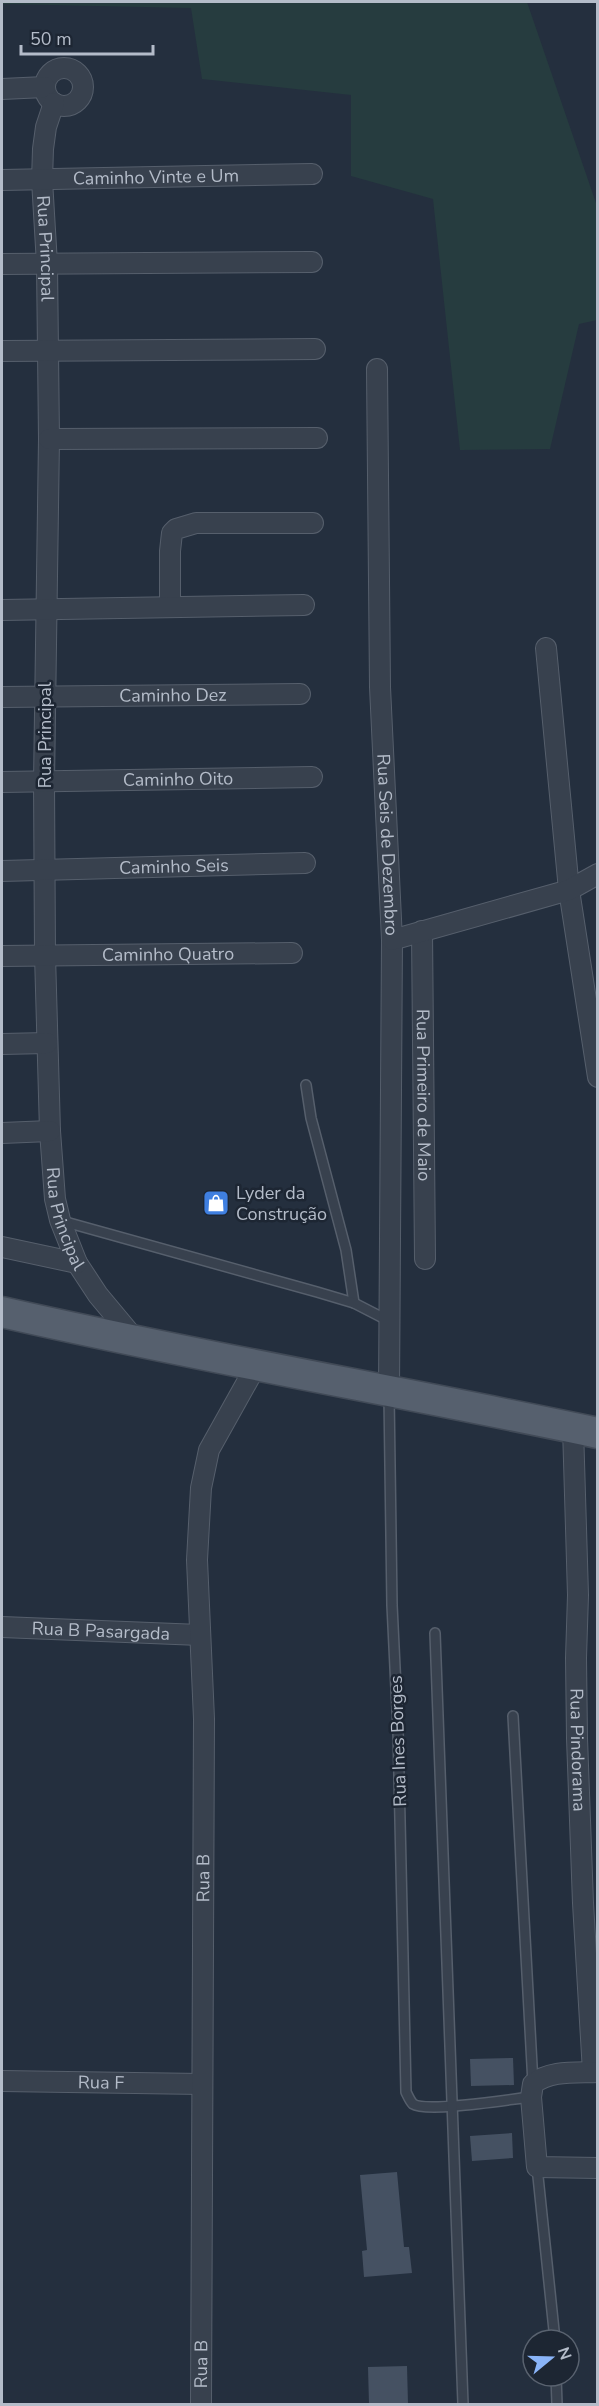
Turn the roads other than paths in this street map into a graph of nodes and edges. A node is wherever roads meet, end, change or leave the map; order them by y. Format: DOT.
graph roads {
  1 [pos="2,89"];
  2 [pos="312,174"];
  3 [pos="2,180"];
  4 [pos="42,180"];
  5 [pos="312,262"];
  6 [pos="2,264"];
  7 [pos="47,264"];
  8 [pos="315,349"];
  9 [pos="2,351"];
  10 [pos="48,351"];
  11 [pos="377,369"];
  12 [pos="317,438"];
  13 [pos="49,439"];
  14 [pos="313,523"];
  15 [pos="304,605"];
  16 [pos="170,607"];
  17 [pos="2,610"];
  18 [pos="46,610"];
  19 [pos="546,648"];
  20 [pos="300,694"];
  21 [pos="45,696"];
  22 [pos="2,697"];
  23 [pos="312,777"];
  24 [pos="2,782"];
  25 [pos="44,782"];
  26 [pos="305,863"];
  27 [pos="2,871"];
  28 [pos="45,871"];
  29 [pos="597,874"];
  30 [pos="569,890"];
  31 [pos="422,931"];
  32 [pos="392,940"];
  33 [pos="292,952"];
  34 [pos="45,955"];
  35 [pos="2,956"];
  36 [pos="47,1043"];
  37 [pos="2,1044"];
  38 [pos="597,1077"];
  39 [pos="306,1085"];
  40 [pos="50,1131"];
  41 [pos="2,1133"];
  42 [pos="60,1221"];
  43 [pos="2,1247"];
  44 [pos="425,1259"];
  45 [pos="77,1263"];
  46 [pos="354,1304"];
  47 [pos="2,1312"];
  48 [pos="389,1320"];
  49 [pos="138,1343"];
  50 [pos="257,1364"];
  51 [pos="389,1390"];
  52 [pos="585,1430"];
  53 [pos="2,1627"];
  54 [pos="435,1633"];
  55 [pos="200,1635"];
  56 [pos="513,1716"];
  57 [pos="595,2072"];
  58 [pos="2,2081"];
  59 [pos="201,2084"];
  60 [pos="532,2090"];
  61 [pos="452,2106"];
  62 [pos="537,2167"];
  63 [pos="597,2169"];
  64 [pos="554,2328"];
  65 [pos="556,2388"];
  66 [pos="201,2404"];
  67 [pos="463,2404"];
  68 [pos="557,2404"];
  1 -- 4 [label="street, Rua Principal"];
  2 -- 4 [label="street, Caminho Vinte e Um"];
  3 -- 4 [label="street, Caminho Vinte e Um"];
  4 -- 7 [label="street, Rua Principal"];
  5 -- 7 [label="street"];
  6 -- 7 [label="street"];
  7 -- 10 [label="street, Rua Principal"];
  8 -- 10 [label="street"];
  9 -- 10 [label="street"];
  10 -- 13 [label="street, Rua Principal"];
  11 -- 32 [label="street, Rua Seis de Dezembro"];
  12 -- 13 [label="street"];
  13 -- 18 [label="street, Rua Principal"];
  14 -- 16 [label="street"];
  15 -- 16 [label="street"];
  16 -- 18 [label="street"];
  17 -- 18 [label="street"];
  18 -- 21 [label="street, Rua Principal"];
  19 -- 30 [label="street"];
  20 -- 21 [label="street, Caminho Dez"];
  21 -- 22 [label="street, Caminho Dez"];
  21 -- 25 [label="street, Rua Principal"];
  23 -- 25 [label="street, Caminho Oito"];
  24 -- 25 [label="street, Caminho Oito"];
  25 -- 28 [label="street, Rua Principal"];
  26 -- 28 [label="street, Caminho Seis"];
  27 -- 28 [label="street, Caminho Seis"];
  28 -- 34 [label="street, Rua Principal"];
  29 -- 30 [label="street"];
  30 -- 31 [label="street"];
  30 -- 38 [label="street"];
  31 -- 32 [label="street"];
  31 -- 44 [label="street, Rua Primeiro de Maio"];
  32 -- 48 [label="street, Rua Seis de Dezembro"];
  33 -- 34 [label="street, Caminho Quatro"];
  34 -- 35 [label="street, Caminho Quatro"];
  34 -- 36 [label="street, Rua Principal"];
  36 -- 37 [label="street"];
  36 -- 40 [label="street, Rua Principal"];
  39 -- 46 [label="lane"];
  40 -- 41 [label="street"];
  40 -- 42 [label="street, Rua Principal"];
  42 -- 45 [label="street, Rua Principal"];
  42 -- 46 [label="lane"];
  43 -- 45 [label="street"];
  45 -- 49 [label="street, Rua Principal"];
  46 -- 48 [label="lane"];
  47 -- 49 [label="main road"];
  48 -- 51 [label="street, Rua Seis de Dezembro"];
  49 -- 50 [label="main road"];
  50 -- 51 [label="main road"];
  50 -- 55 [label="street, Rua B"];
  51 -- 52 [label="main road"];
  51 -- 61 [label="lane, Rua Ines Borges"];
  52 -- 57 [label="street, Rua Pindorama"];
  53 -- 55 [label="street, Rua B Pasargada"];
  54 -- 61 [label="lane"];
  55 -- 59 [label="street, Rua B"];
  56 -- 60 [label="lane"];
  57 -- 60 [label="street"];
  58 -- 59 [label="street, Rua F"];
  59 -- 66 [label="street, Rua B"];
  60 -- 61 [label="lane"];
  60 -- 62 [label="street"];
  61 -- 67 [label="lane"];
  62 -- 63 [label="street"];
  62 -- 64 [label="lane"];
  65 -- 68 [label="lane"];
}
